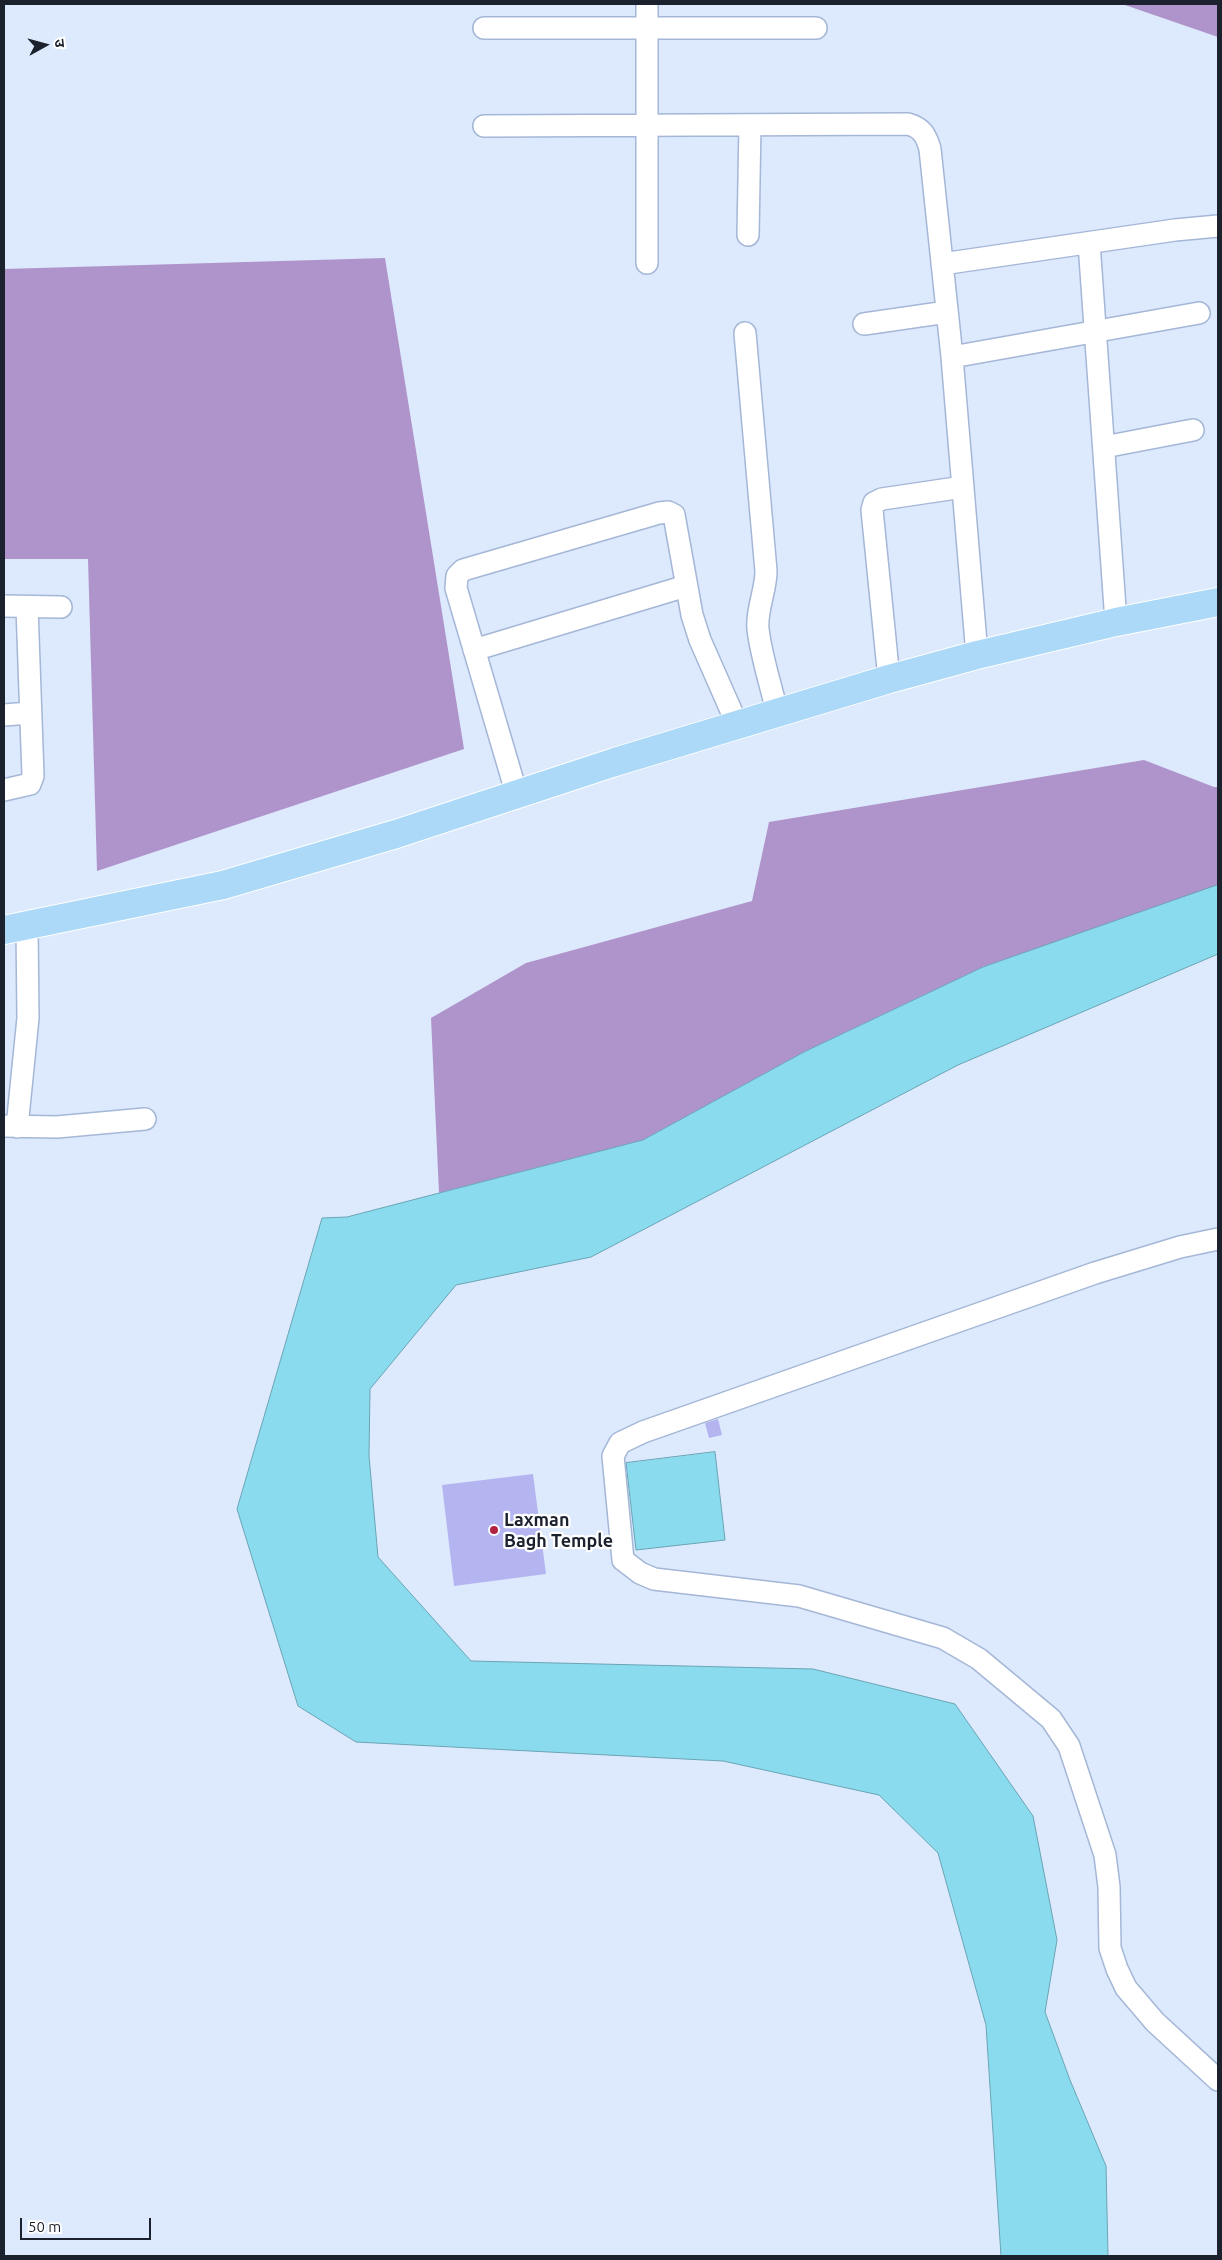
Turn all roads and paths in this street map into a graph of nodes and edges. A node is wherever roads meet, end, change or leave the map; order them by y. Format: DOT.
graph roads {
  1 [pos="647,4"];
  2 [pos="646,27"];
  3 [pos="484,28"];
  4 [pos="816,28"];
  5 [pos="750,125"];
  6 [pos="484,126"];
  7 [pos="646,126"];
  8 [pos="1218,226"];
  9 [pos="748,235"];
  10 [pos="1089,243"];
  11 [pos="647,263"];
  12 [pos="942,264"];
  13 [pos="947,312"];
  14 [pos="1199,314"];
  15 [pos="864,324"];
  16 [pos="1096,332"];
  17 [pos="745,333"];
  18 [pos="952,357"];
  19 [pos="1194,430"];
  20 [pos="1104,447"];
  21 [pos="963,487"];
  22 [pos="686,586"];
  23 [pos="1218,602"];
  24 [pos="4,606"];
  25 [pos="27,607"];
  26 [pos="61,607"];
  27 [pos="1116,622"];
  28 [pos="474,650"];
  29 [pos="977,655"];
  30 [pos="889,679"];
  31 [pos="777,712"];
  32 [pos="30,713"];
  33 [pos="4,714"];
  34 [pos="737,724"];
  35 [pos="4,790"];
  36 [pos="517,795"];
  37 [pos="15,928"];
  38 [pos="145,1119"];
  39 [pos="10,1126"];
  40 [pos="1218,1239"];
  41 [pos="1218,2080"];
  1 -- 2 [label="street"];
  2 -- 3 [label="street"];
  2 -- 4 [label="street"];
  2 -- 7 [label="street"];
  5 -- 7 [label="street"];
  5 -- 9 [label="street"];
  5 -- 12 [label="street"];
  6 -- 7 [label="street"];
  7 -- 11 [label="street"];
  8 -- 10 [label="street"];
  10 -- 12 [label="street"];
  10 -- 16 [label="street"];
  12 -- 13 [label="street"];
  13 -- 15 [label="street"];
  13 -- 18 [label="street"];
  14 -- 16 [label="street"];
  16 -- 18 [label="street"];
  16 -- 20 [label="street"];
  17 -- 31 [label="street"];
  18 -- 21 [label="street"];
  19 -- 20 [label="street"];
  20 -- 27 [label="street"];
  21 -- 29 [label="street"];
  21 -- 30 [label="street"];
  22 -- 28 [label="street"];
  22 -- 28 [label="street"];
  22 -- 34 [label="street"];
  23 -- 27 [label="main road"];
  24 -- 25 [label="street"];
  25 -- 26 [label="street"];
  25 -- 32 [label="street"];
  27 -- 29 [label="main road"];
  28 -- 36 [label="street"];
  29 -- 30 [label="main road"];
  30 -- 31 [label="main road"];
  31 -- 34 [label="main road"];
  32 -- 33 [label="street"];
  32 -- 35 [label="street"];
  34 -- 36 [label="main road"];
  36 -- 37 [label="main road"];
  37 -- 39 [label="street"];
  38 -- 39 [label="street"];
  40 -- 41 [label="street"];
}
